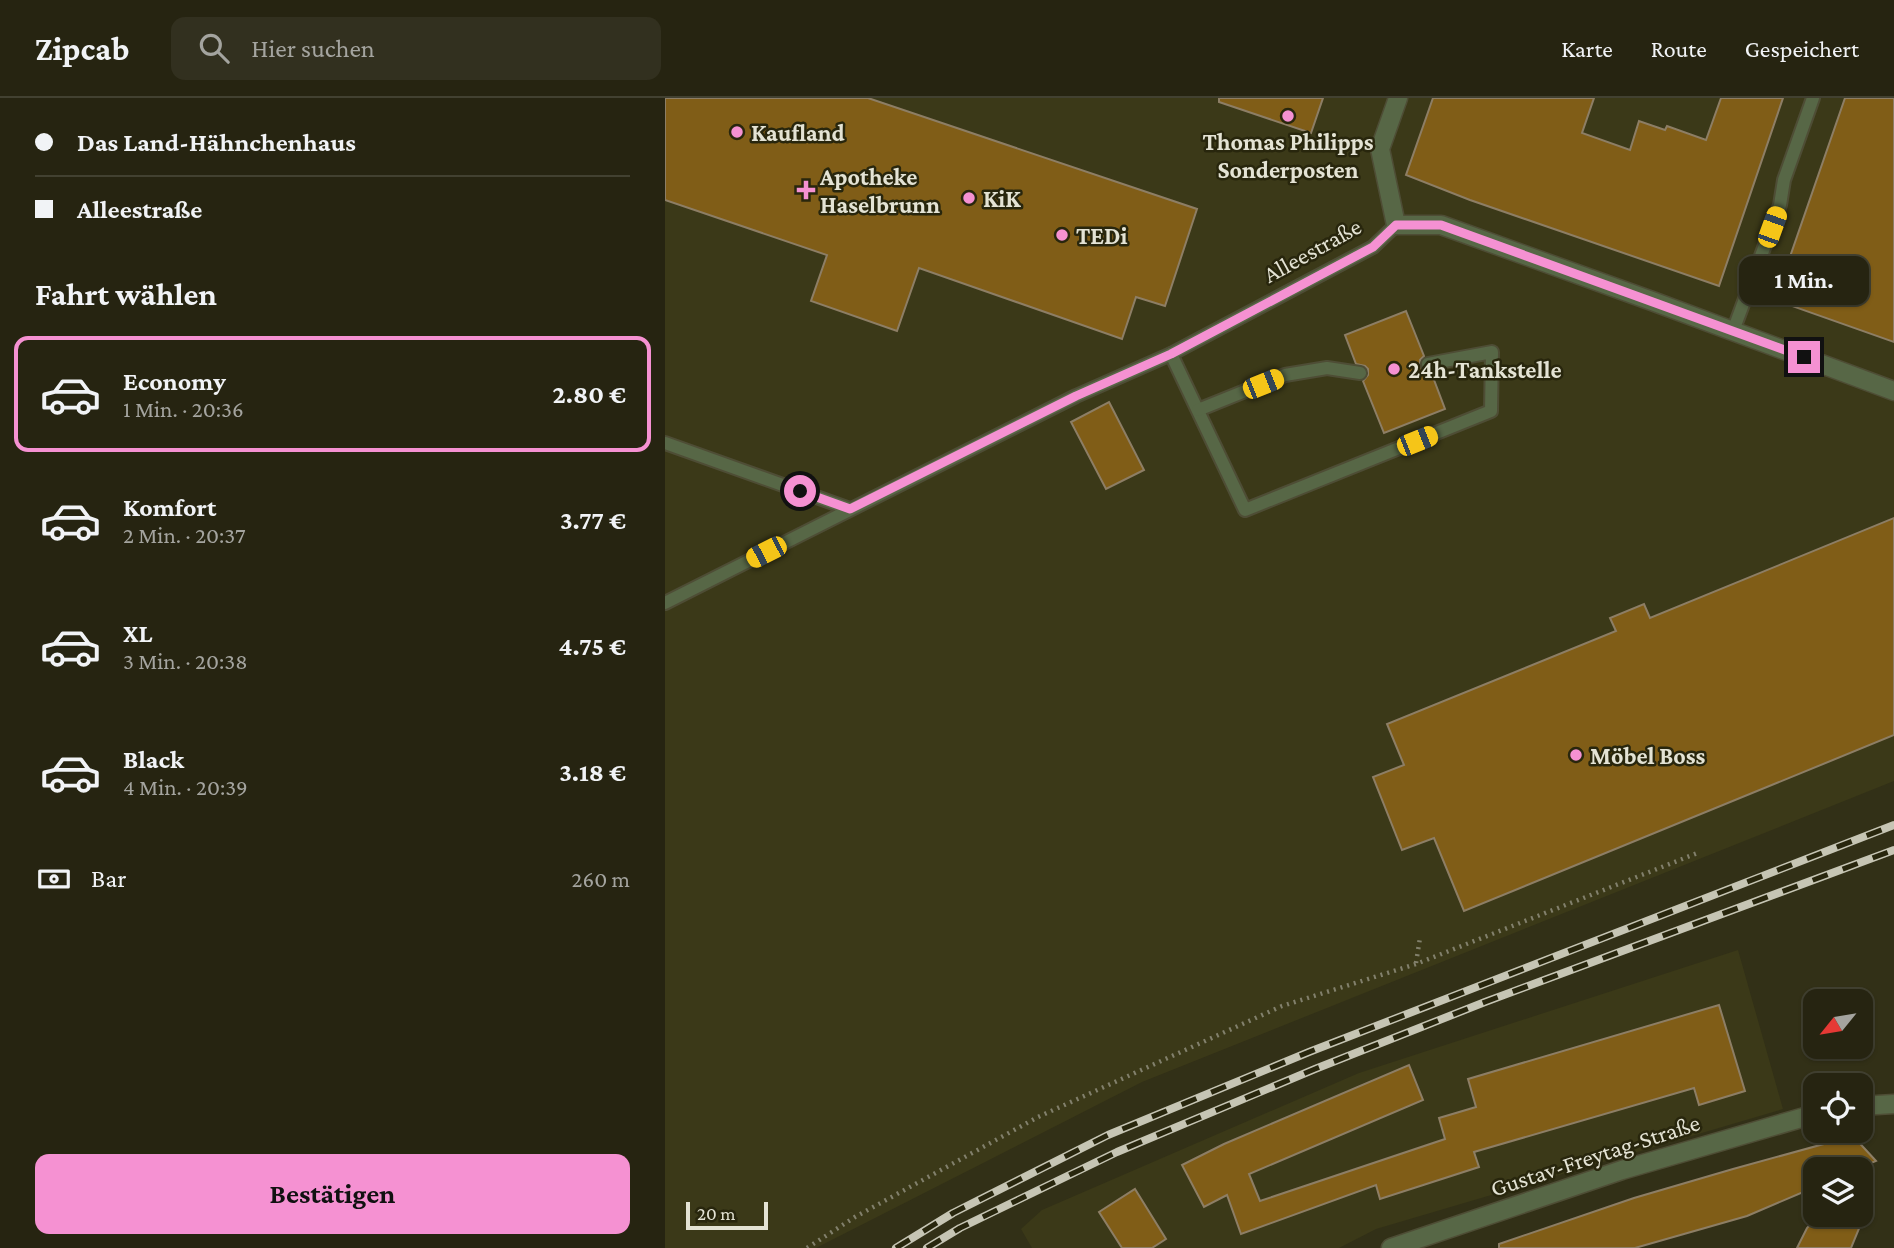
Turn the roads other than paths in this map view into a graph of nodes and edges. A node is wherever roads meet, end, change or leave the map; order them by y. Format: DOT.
graph roads {
  1 [pos="1398,98"];
  2 [pos="1813,98"];
  3 [pos="1396,225"];
  4 [pos="1733,331"];
  5 [pos="1171,354"];
  6 [pos="1428,365"];
  7 [pos="1360,373"];
  8 [pos="1894,391"];
  9 [pos="1198,410"];
  10 [pos="665,443"];
  11 [pos="850,509"];
  12 [pos="665,603"];
  13 [pos="1894,1104"];
  14 [pos="1873,1105"];
  15 [pos="1803,1117"];
  16 [pos="1391,1248"];
  1 -- 3 [label="street"];
  2 -- 4 [label="lane"];
  3 -- 4 [label="street, Alleestraße"];
  3 -- 5 [label="lane, Alleestraße"];
  4 -- 8 [label="street, Alleestraße"];
  5 -- 9 [label="lane"];
  5 -- 11 [label="lane, Alleestraße"];
  6 -- 9 [label="lane"];
  7 -- 9 [label="lane"];
  10 -- 11 [label="lane"];
  11 -- 12 [label="lane, Alleestraße"];
  13 -- 14 [label="street"];
  15 -- 16 [label="street, Gustav-Freytag-Straße"];
}
